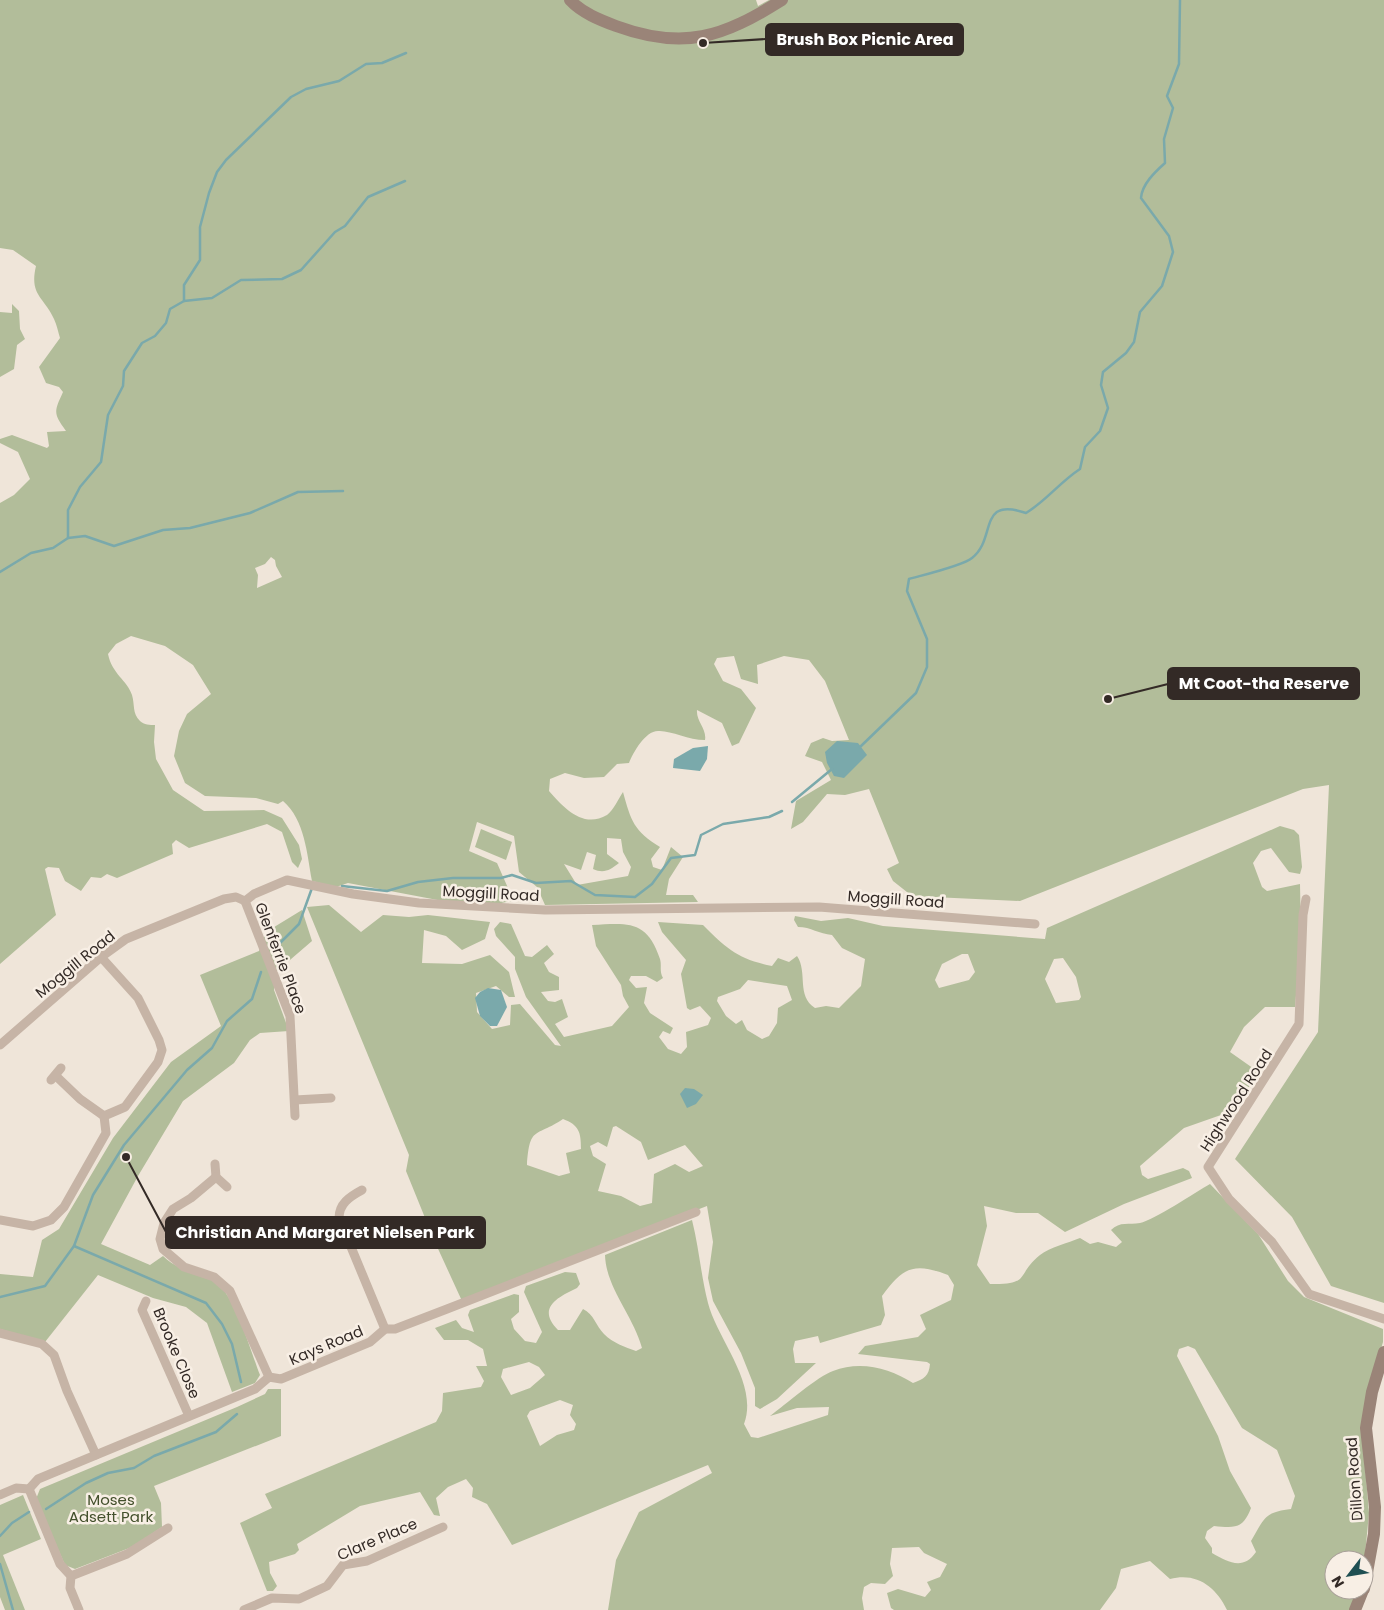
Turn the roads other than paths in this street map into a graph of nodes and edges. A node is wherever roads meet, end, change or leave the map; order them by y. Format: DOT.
graph roads {
  1 [pos="570,0"];
  2 [pos="782,0"];
  3 [pos="1306,899"];
  4 [pos="245,901"];
  5 [pos="1035,924"];
  6 [pos="101,957"];
  7 [pos="0,1046"];
  8 [pos="56,1075"];
  9 [pos="331,1098"];
  10 [pos="295,1100"];
  11 [pos="104,1116"];
  12 [pos="295,1116"];
  13 [pos="215,1164"];
  14 [pos="216,1178"];
  15 [pos="227,1187"];
  16 [pos="362,1190"];
  17 [pos="696,1212"];
  18 [pos="0,1220"];
  19 [pos="146,1301"];
  20 [pos="1384,1319"];
  21 [pos="385,1329"];
  22 [pos="0,1333"];
  23 [pos="1384,1352"];
  24 [pos="1382,1365"];
  25 [pos="269,1378"];
  26 [pos="189,1416"];
  27 [pos="96,1455"];
  28 [pos="29,1489"];
  29 [pos="0,1494"];
  30 [pos="443,1526"];
  31 [pos="168,1528"];
  32 [pos="1371,1550"];
  33 [pos="71,1576"];
  34 [pos="79,1610"];
  35 [pos="244,1610"];
  1 -- 2 [label="main road"];
  3 -- 20 [label="street, Highwood Road"];
  4 -- 5 [label="street, Moggill Road"];
  4 -- 6 [label="street, Moggill Road"];
  4 -- 10 [label="street, Glenferrie Place"];
  6 -- 7 [label="street, Moggill Road"];
  6 -- 11 [label="street"];
  8 -- 11 [label="street"];
  9 -- 10 [label="street"];
  10 -- 12 [label="street, Glenferrie Place"];
  11 -- 18 [label="street"];
  13 -- 14 [label="street"];
  14 -- 15 [label="street"];
  14 -- 25 [label="street"];
  16 -- 21 [label="street"];
  17 -- 21 [label="street, Kays Road"];
  19 -- 26 [label="street, Brooke Close"];
  21 -- 25 [label="street, Kays Road"];
  22 -- 27 [label="street"];
  23 -- 24 [label="main road, Dillon Road"];
  24 -- 32 [label="main road, Dillon Road"];
  25 -- 26 [label="street, Kays Road"];
  26 -- 27 [label="street, Kays Road"];
  27 -- 28 [label="street, Kays Road"];
  28 -- 29 [label="street, Kays Road"];
  28 -- 33 [label="street"];
  30 -- 35 [label="street, Clare Place"];
  31 -- 33 [label="street"];
  33 -- 34 [label="street"];
}
